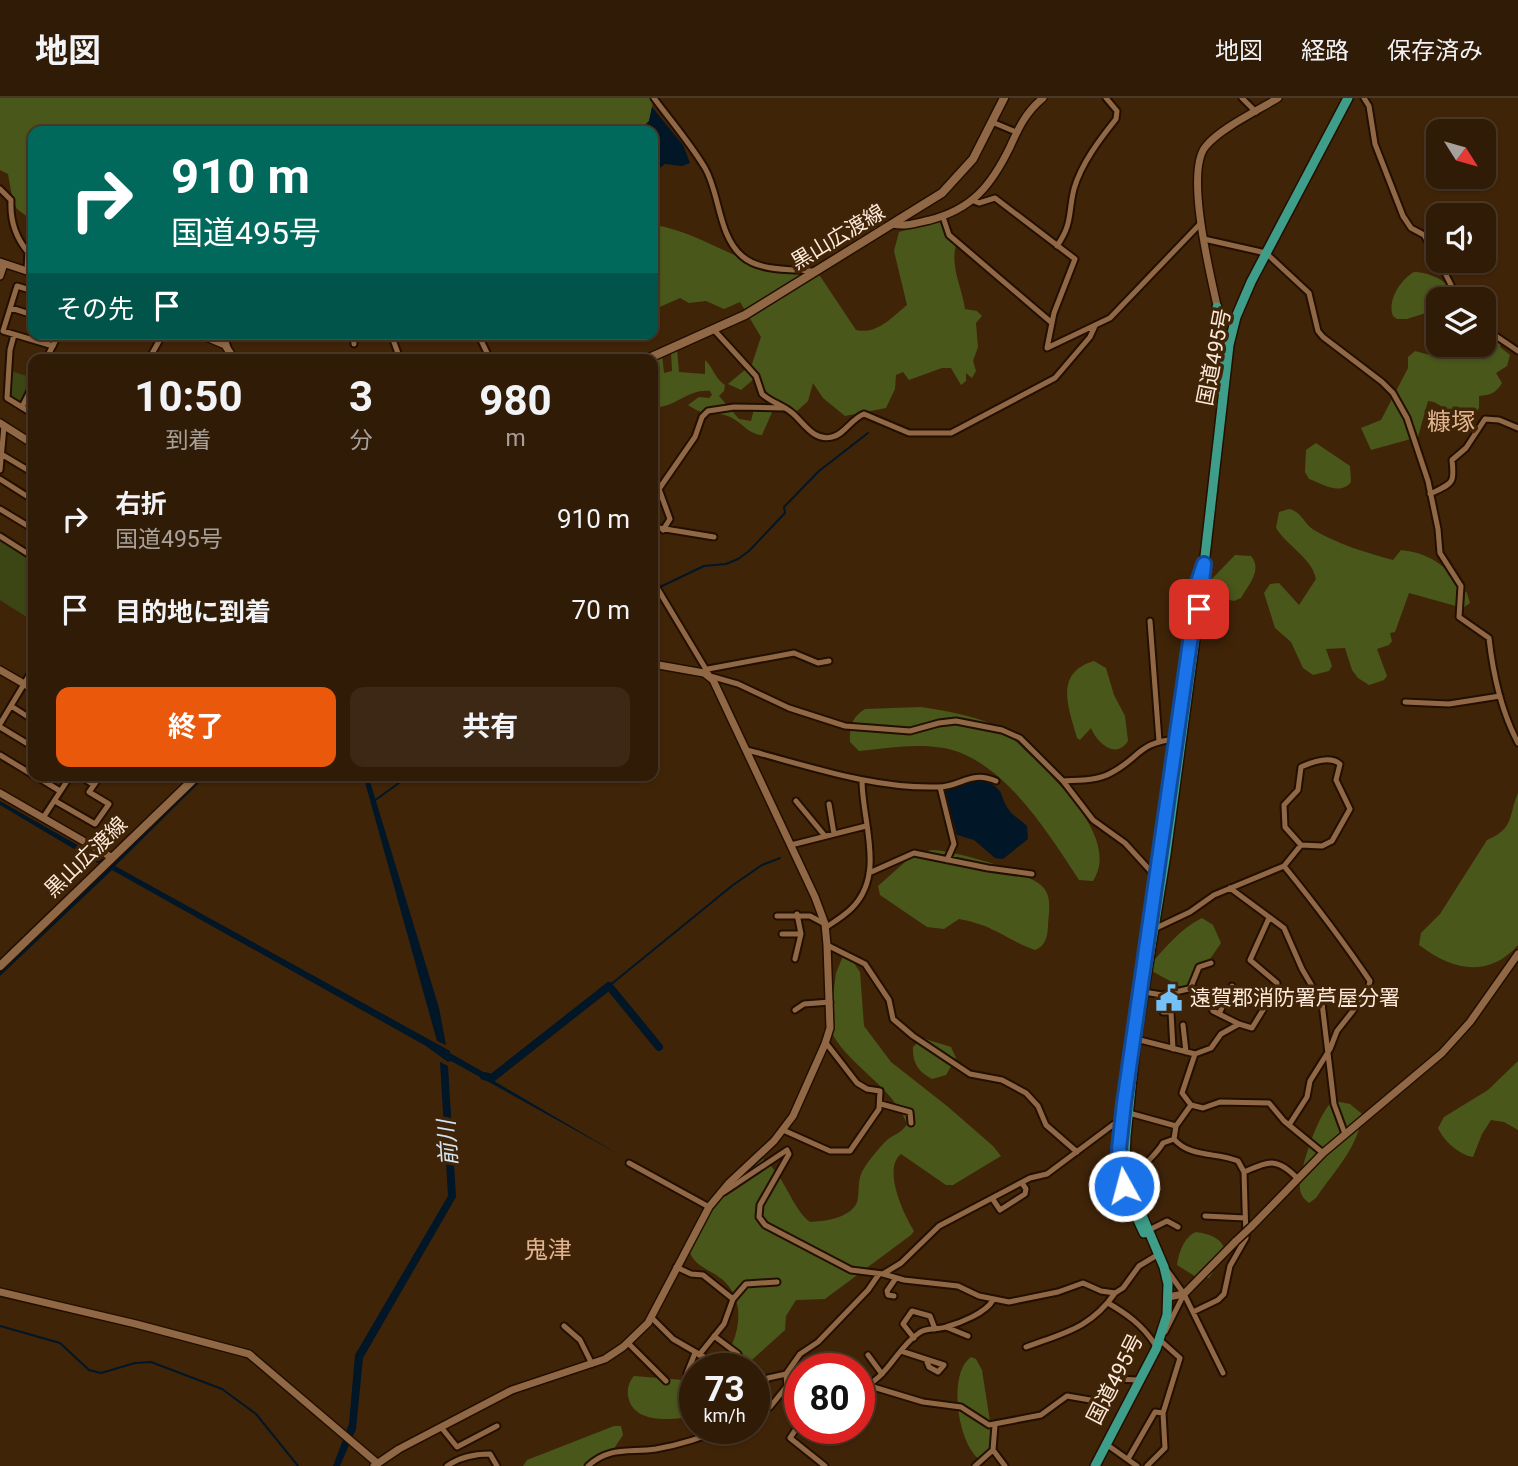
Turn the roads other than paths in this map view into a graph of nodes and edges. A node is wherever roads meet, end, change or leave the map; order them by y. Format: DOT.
graph roads {
  1 [pos="654,98"];
  2 [pos="1004,98"];
  3 [pos="1043,98"];
  4 [pos="1106,98"];
  5 [pos="1242,98"];
  6 [pos="1278,98"];
  7 [pos="1348,98"];
  8 [pos="1364,98"];
  9 [pos="1256,112"];
  10 [pos="992,122"];
  11 [pos="1016,132"];
  12 [pos="0,189"];
  13 [pos="974,201"];
  14 [pos="943,216"];
  15 [pos="1201,223"];
  16 [pos="893,224"];
  17 [pos="1426,238"];
  18 [pos="1204,239"];
  19 [pos="1058,246"];
  20 [pos="28,251"];
  21 [pos="1266,253"];
  22 [pos="2,263"];
  23 [pos="28,271"];
  24 [pos="815,271"];
  25 [pos="0,276"];
  26 [pos="28,289"];
  27 [pos="1217,307"];
  28 [pos="11,309"];
  29 [pos="28,314"];
  30 [pos="1236,317"];
  31 [pos="1052,323"];
  32 [pos="1220,323"];
  33 [pos="1095,326"];
  34 [pos="2,330"];
  35 [pos="715,331"];
  36 [pos="14,335"];
  37 [pos="1496,336"];
  38 [pos="28,339"];
  39 [pos="32,340"];
  40 [pos="56,340"];
  41 [pos="212,340"];
  42 [pos="226,340"];
  43 [pos="354,340"];
  44 [pos="354,344"];
  45 [pos="1230,345"];
  46 [pos="53,346"];
  47 [pos="228,348"];
  48 [pos="1518,351"];
  49 [pos="49,354"];
  50 [pos="231,354"];
  51 [pos="658,354"];
  52 [pos="28,395"];
  53 [pos="22,407"];
  54 [pos="783,408"];
  55 [pos="28,411"];
  56 [pos="1220,419"];
  57 [pos="2,424"];
  58 [pos="1518,428"];
  59 [pos="28,438"];
  60 [pos="1,454"];
  61 [pos="0,470"];
  62 [pos="28,470"];
  63 [pos="0,479"];
  64 [pos="1430,494"];
  65 [pos="28,497"];
  66 [pos="0,509"];
  67 [pos="28,526"];
  68 [pos="658,528"];
  69 [pos="663,530"];
  70 [pos="0,536"];
  71 [pos="714,537"];
  72 [pos="28,555"];
  73 [pos="1204,564"];
  74 [pos="658,588"];
  75 [pos="1150,621"];
  76 [pos="829,661"];
  77 [pos="658,665"];
  78 [pos="0,670"];
  79 [pos="709,673"];
  80 [pos="28,676"];
  81 [pos="24,683"];
  82 [pos="28,686"];
  83 [pos="1500,696"];
  84 [pos="1405,702"];
  85 [pos="11,706"];
  86 [pos="28,717"];
  87 [pos="0,725"];
  88 [pos="1177,739"];
  89 [pos="1159,741"];
  90 [pos="1518,743"];
  91 [pos="28,744"];
  92 [pos="747,750"];
  93 [pos="0,755"];
  94 [pos="28,772"];
  95 [pos="862,780"];
  96 [pos="43,781"];
  97 [pos="67,781"];
  98 [pos="88,781"];
  99 [pos="97,781"];
  100 [pos="192,781"];
  101 [pos="996,781"];
  102 [pos="1063,781"];
  103 [pos="94,785"];
  104 [pos="940,788"];
  105 [pos="60,791"];
  106 [pos="0,793"];
  107 [pos="55,801"];
  108 [pos="796,802"];
  109 [pos="829,804"];
  110 [pos="43,818"];
  111 [pos="866,826"];
  112 [pos="834,834"];
  113 [pos="825,836"];
  114 [pos="791,845"];
  115 [pos="1301,845"];
  116 [pos="111,857"];
  117 [pos="947,860"];
  118 [pos="1284,866"];
  119 [pos="869,873"];
  120 [pos="1032,874"];
  121 [pos="1157,878"];
  122 [pos="1230,888"];
  123 [pos="797,914"];
  124 [pos="778,916"];
  125 [pos="1269,918"];
  126 [pos="825,926"];
  127 [pos="1154,929"];
  128 [pos="782,934"];
  129 [pos="801,934"];
  130 [pos="827,945"];
  131 [pos="1518,954"];
  132 [pos="795,959"];
  133 [pos="1211,963"];
  134 [pos="0,965"];
  135 [pos="1232,986"];
  136 [pos="1190,989"];
  137 [pos="1144,992"];
  138 [pos="1162,995"];
  139 [pos="830,1002"];
  140 [pos="794,1010"];
  141 [pos="1219,1014"];
  142 [pos="1239,1024"];
  143 [pos="1183,1025"];
  144 [pos="1136,1039"];
  145 [pos="826,1043"];
  146 [pos="1172,1049"];
  147 [pos="1186,1052"];
  148 [pos="1328,1053"];
  149 [pos="1195,1054"];
  150 [pos="881,1104"];
  151 [pos="1191,1105"];
  152 [pos="1129,1113"];
  153 [pos="1122,1121"];
  154 [pos="911,1123"];
  155 [pos="1289,1125"];
  156 [pos="1176,1126"];
  157 [pos="783,1130"];
  158 [pos="1345,1134"];
  159 [pos="1174,1139"];
  160 [pos="1077,1152"];
  161 [pos="1323,1153"];
  162 [pos="629,1163"];
  163 [pos="1244,1172"];
  164 [pos="1298,1179"];
  165 [pos="1022,1183"];
  166 [pos="1133,1195"];
  167 [pos="718,1196"];
  168 [pos="992,1198"];
  169 [pos="709,1208"];
  170 [pos="1205,1216"];
  171 [pos="1245,1218"];
  172 [pos="1178,1227"];
  173 [pos="1149,1230"];
  174 [pos="1157,1255"];
  175 [pos="1164,1265"];
  176 [pos="676,1267"];
  177 [pos="881,1274"];
  178 [pos="896,1278"];
  179 [pos="777,1282"];
  180 [pos="0,1292"];
  181 [pos="1115,1293"];
  182 [pos="1184,1294"];
  183 [pos="894,1296"];
  184 [pos="1168,1297"];
  185 [pos="733,1299"];
  186 [pos="993,1300"];
  187 [pos="1108,1303"];
  188 [pos="1193,1312"];
  189 [pos="652,1318"];
  190 [pos="564,1326"];
  191 [pos="946,1327"];
  192 [pos="935,1329"];
  193 [pos="714,1336"];
  194 [pos="968,1336"];
  195 [pos="914,1338"];
  196 [pos="628,1343"];
  197 [pos="1156,1343"];
  198 [pos="1026,1346"];
  199 [pos="901,1351"];
  200 [pos="695,1353"];
  201 [pos="698,1353"];
  202 [pos="737,1353"];
  203 [pos="802,1353"];
  204 [pos="927,1362"];
  205 [pos="592,1364"];
  206 [pos="875,1364"];
  207 [pos="1223,1373"];
  208 [pos="882,1374"];
  209 [pos="875,1380"];
  210 [pos="1138,1380"];
  211 [pos="666,1381"];
  212 [pos="875,1387"];
  213 [pos="784,1390"];
  214 [pos="770,1407"];
  215 [pos="1163,1413"];
  216 [pos="995,1425"];
  217 [pos="497,1426"];
  218 [pos="441,1427"];
  219 [pos="679,1444"];
  220 [pos="797,1444"];
  221 [pos="1107,1444"];
  222 [pos="993,1450"];
  223 [pos="1128,1460"];
  224 [pos="378,1465"];
  225 [pos="821,1465"];
  226 [pos="447,1466"];
  227 [pos="497,1466"];
  228 [pos="588,1466"];
  229 [pos="975,1466"];
  230 [pos="1005,1466"];
  231 [pos="1090,1466"];
  232 [pos="1095,1466"];
  233 [pos="1137,1466"];
  234 [pos="1147,1466"];
  1 -- 24 [label="street"];
  2 -- 10 [label="main road, 黒山広渡線"];
  3 -- 11 [label="street"];
  4 -- 19 [label="street"];
  5 -- 9 [label="street"];
  6 -- 9 [label="street"];
  7 -- 21 [label="highway, 国道495号"];
  8 -- 17 [label="street"];
  9 -- 15 [label="street"];
  10 -- 11 [label="street"];
  10 -- 16 [label="main road, 黒山広渡線"];
  11 -- 13 [label="street"];
  12 -- 20 [label="street"];
  13 -- 14 [label="street"];
  13 -- 19 [label="street"];
  14 -- 16 [label="street"];
  14 -- 31 [label="street"];
  15 -- 18 [label="street"];
  15 -- 33 [label="street"];
  16 -- 24 [label="main road, 黒山広渡線"];
  18 -- 21 [label="street"];
  18 -- 27 [label="street"];
  19 -- 31 [label="street"];
  21 -- 30 [label="highway, 国道495号"];
  21 -- 64 [label="street"];
  22 -- 23 [label="street"];
  22 -- 25 [label="street"];
  24 -- 35 [label="main road, 黒山広渡線"];
  26 -- 28 [label="street"];
  27 -- 32 [label="street"];
  27 -- 56 [label="highway"];
  28 -- 29 [label="street"];
  28 -- 34 [label="street"];
  30 -- 32 [label="highway"];
  30 -- 45 [label="highway, 国道495号"];
  31 -- 33 [label="street"];
  32 -- 45 [label="street"];
  33 -- 54 [label="street"];
  34 -- 36 [label="street"];
  35 -- 51 [label="main road, 黒山広渡線"];
  35 -- 54 [label="street"];
  36 -- 38 [label="street"];
  36 -- 53 [label="street"];
  37 -- 48 [label="street"];
  39 -- 46 [label="street"];
  40 -- 46 [label="street"];
  41 -- 47 [label="street"];
  42 -- 47 [label="street"];
  43 -- 44 [label="street"];
  45 -- 56 [label="highway, 国道495号"];
  46 -- 49 [label="street"];
  47 -- 50 [label="street"];
  52 -- 53 [label="street"];
  53 -- 55 [label="street"];
  54 -- 69 [label="street"];
  56 -- 73 [label="highway, 国道495号"];
  57 -- 59 [label="street"];
  57 -- 60 [label="street"];
  58 -- 64 [label="street"];
  60 -- 61 [label="street"];
  60 -- 62 [label="street"];
  63 -- 65 [label="street"];
  64 -- 83 [label="street"];
  66 -- 67 [label="street"];
  68 -- 69 [label="street"];
  69 -- 71 [label="street"];
  70 -- 72 [label="street"];
  73 -- 88 [label="highway, 国道495号"];
  73 -- 127 [label="highway, 国道495号"];
  74 -- 79 [label="street"];
  75 -- 89 [label="street"];
  76 -- 79 [label="street"];
  77 -- 79 [label="street"];
  78 -- 81 [label="street"];
  79 -- 92 [label="street"];
  79 -- 102 [label="street"];
  80 -- 81 [label="street"];
  81 -- 82 [label="street"];
  81 -- 85 [label="street"];
  83 -- 84 [label="street"];
  83 -- 90 [label="street"];
  85 -- 86 [label="street"];
  85 -- 87 [label="street"];
  87 -- 91 [label="street"];
  88 -- 89 [label="street"];
  88 -- 121 [label="highway, 国道495号"];
  89 -- 102 [label="street"];
  92 -- 95 [label="street"];
  92 -- 114 [label="street"];
  93 -- 94 [label="street"];
  95 -- 104 [label="street"];
  95 -- 111 [label="street"];
  96 -- 105 [label="street"];
  97 -- 105 [label="street"];
  98 -- 103 [label="street"];
  99 -- 103 [label="street"];
  100 -- 116 [label="main road, 黒山広渡線"];
  101 -- 104 [label="street"];
  102 -- 121 [label="street"];
  103 -- 107 [label="street"];
  104 -- 117 [label="street"];
  105 -- 107 [label="street"];
  106 -- 110 [label="street"];
  107 -- 110 [label="street"];
  108 -- 113 [label="street"];
  109 -- 112 [label="street"];
  110 -- 116 [label="street"];
  111 -- 112 [label="street"];
  111 -- 119 [label="street"];
  112 -- 113 [label="street"];
  113 -- 114 [label="street"];
  114 -- 126 [label="street"];
  115 -- 115 [label="street"];
  115 -- 118 [label="street"];
  116 -- 134 [label="main road, 黒山広渡線"];
  117 -- 119 [label="street"];
  117 -- 120 [label="street"];
  118 -- 122 [label="street"];
  118 -- 148 [label="street"];
  119 -- 126 [label="street"];
  121 -- 153 [label="highway, 国道495号"];
  122 -- 125 [label="street"];
  122 -- 127 [label="street"];
  123 -- 124 [label="street"];
  123 -- 126 [label="street"];
  123 -- 129 [label="street"];
  125 -- 142 [label="street"];
  125 -- 148 [label="street"];
  126 -- 130 [label="street"];
  127 -- 137 [label="highway, 国道495号"];
  128 -- 129 [label="street"];
  129 -- 132 [label="street"];
  130 -- 139 [label="street"];
  130 -- 160 [label="street"];
  131 -- 158 [label="street"];
  133 -- 136 [label="street"];
  135 -- 141 [label="street"];
  136 -- 138 [label="street"];
  136 -- 141 [label="street"];
  137 -- 138 [label="street"];
  137 -- 144 [label="highway, 国道495号"];
  138 -- 146 [label="street"];
  139 -- 140 [label="street"];
  139 -- 145 [label="street"];
  141 -- 142 [label="street"];
  142 -- 149 [label="street"];
  143 -- 147 [label="street"];
  144 -- 146 [label="street"];
  144 -- 152 [label="highway, 国道495号"];
  145 -- 150 [label="street"];
  145 -- 157 [label="street"];
  146 -- 147 [label="street"];
  147 -- 149 [label="street"];
  148 -- 155 [label="street"];
  148 -- 158 [label="street"];
  149 -- 151 [label="street"];
  150 -- 154 [label="street"];
  150 -- 157 [label="street"];
  151 -- 155 [label="street"];
  151 -- 156 [label="street"];
  152 -- 153 [label="street"];
  152 -- 156 [label="street"];
  152 -- 166 [label="highway, 国道495号"];
  153 -- 160 [label="street"];
  153 -- 174 [label="highway, 国道495号"];
  155 -- 161 [label="street"];
  156 -- 159 [label="street"];
  157 -- 167 [label="street"];
  158 -- 161 [label="street"];
  159 -- 163 [label="street"];
  159 -- 166 [label="street"];
  160 -- 165 [label="street"];
  161 -- 164 [label="street"];
  162 -- 169 [label="street"];
  163 -- 164 [label="street"];
  163 -- 171 [label="street"];
  164 -- 182 [label="street, bridge"];
  165 -- 168 [label="street"];
  165 -- 168 [label="street"];
  166 -- 173 [label="highway, 国道495号"];
  167 -- 169 [label="street"];
  167 -- 177 [label="street"];
  168 -- 177 [label="street"];
  169 -- 176 [label="street"];
  170 -- 171 [label="street"];
  171 -- 188 [label="street"];
  172 -- 173 [label="street"];
  173 -- 174 [label="highway, 国道495号"];
  174 -- 175 [label="highway, 国道495号"];
  174 -- 181 [label="street"];
  174 -- 197 [label="highway, 国道495号"];
  175 -- 182 [label="street"];
  175 -- 184 [label="highway, 国道495号"];
  176 -- 185 [label="street"];
  176 -- 189 [label="street"];
  177 -- 178 [label="street"];
  177 -- 203 [label="street"];
  178 -- 183 [label="street"];
  178 -- 186 [label="street"];
  179 -- 185 [label="street"];
  180 -- 224 [label="street"];
  181 -- 186 [label="street"];
  181 -- 187 [label="street"];
  182 -- 184 [label="street"];
  182 -- 188 [label="street"];
  182 -- 197 [label="street"];
  184 -- 197 [label="highway, 国道495号"];
  185 -- 193 [label="street"];
  186 -- 191 [label="street"];
  187 -- 197 [label="street"];
  187 -- 198 [label="street"];
  188 -- 207 [label="street"];
  189 -- 196 [label="street"];
  189 -- 200 [label="street"];
  190 -- 205 [label="street"];
  191 -- 192 [label="street"];
  191 -- 194 [label="street"];
  192 -- 195 [label="street"];
  192 -- 195 [label="street"];
  193 -- 201 [label="street"];
  193 -- 202 [label="street"];
  195 -- 199 [label="street"];
  196 -- 205 [label="street"];
  196 -- 211 [label="street"];
  197 -- 210 [label="highway, 国道495号"];
  197 -- 215 [label="street"];
  199 -- 204 [label="street"];
  199 -- 208 [label="street"];
  205 -- 218 [label="street"];
  206 -- 208 [label="street"];
  208 -- 209 [label="street"];
  210 -- 216 [label="street"];
  210 -- 221 [label="highway, 国道495号"];
  210 -- 231 [label="highway, 国道495号"];
  212 -- 216 [label="street"];
  213 -- 214 [label="street"];
  215 -- 223 [label="street"];
  215 -- 234 [label="street"];
  216 -- 222 [label="street"];
  217 -- 218 [label="street"];
  218 -- 224 [label="street"];
  219 -- 228 [label="street"];
  220 -- 225 [label="street"];
  221 -- 223 [label="street"];
  221 -- 232 [label="highway, 国道495号"];
  222 -- 229 [label="street"];
  222 -- 230 [label="street"];
  223 -- 233 [label="street"];
  226 -- 227 [label="street"];
}
